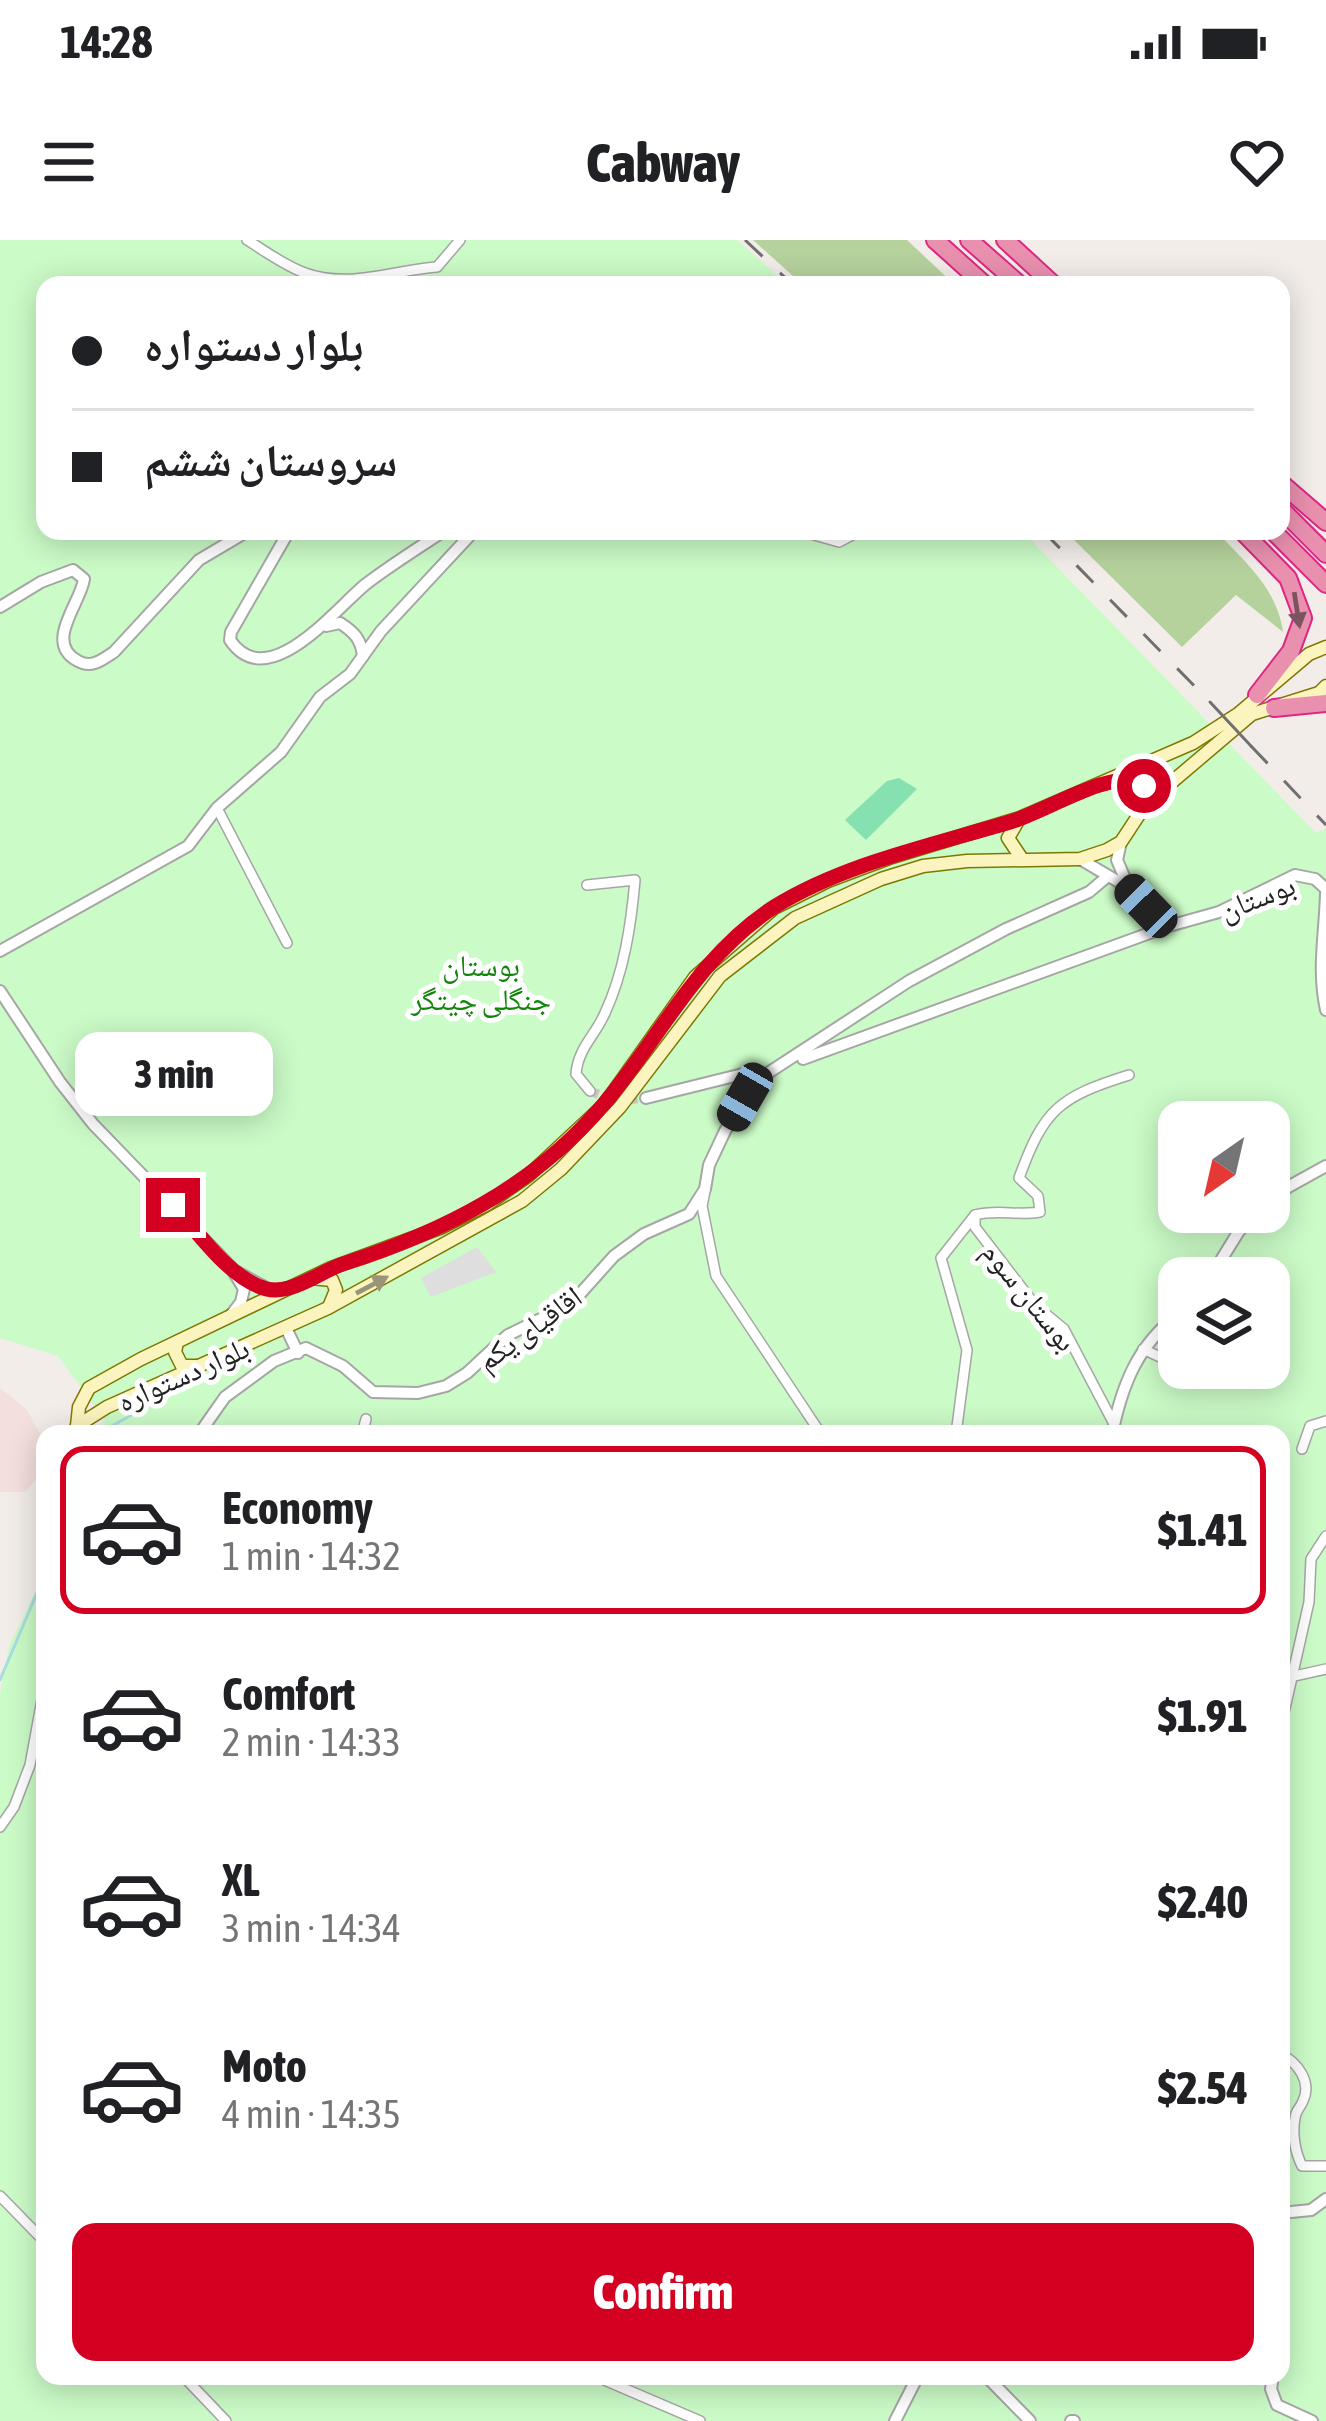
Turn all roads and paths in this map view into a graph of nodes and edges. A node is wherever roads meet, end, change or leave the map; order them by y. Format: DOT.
graph roads {
  1 [pos="247,240"];
  2 [pos="460,240"];
  3 [pos="935,240"];
  4 [pos="970,240"];
  5 [pos="1005,240"];
  6 [pos="316,276"];
  7 [pos="381,276"];
  8 [pos="975,276"];
  9 [pos="1010,276"];
  10 [pos="1044,276"];
  11 [pos="1290,491"];
  12 [pos="1290,518"];
  13 [pos="1326,522"];
  14 [pos="233,540"];
  15 [pos="284,540"];
  16 [pos="431,540"];
  17 [pos="466,540"];
  18 [pos="1251,540"];
  19 [pos="1282,540"];
  20 [pos="1326,554"];
  21 [pos="1326,584"];
  22 [pos="0,607"];
  23 [pos="326,626"];
  24 [pos="1326,647"];
  25 [pos="363,656"];
  26 [pos="1326,686"];
  27 [pos="1326,704"];
  28 [pos="1274,707"];
  29 [pos="1249,708"];
  30 [pos="1103,784"];
  31 [pos="1146,804"];
  32 [pos="217,808"];
  33 [pos="1020,818"];
  34 [pos="1121,842"];
  35 [pos="1022,859"];
  36 [pos="1080,859"];
  37 [pos="1108,876"];
  38 [pos="587,885"];
  39 [pos="1129,888"];
  40 [pos="1326,891"];
  41 [pos="1169,926"];
  42 [pos="287,943"];
  43 [pos="0,951"];
  44 [pos="0,991"];
  45 [pos="1326,1010"];
  46 [pos="803,1059"];
  47 [pos="755,1071"];
  48 [pos="1129,1075"];
  49 [pos="590,1091"];
  50 [pos="646,1098"];
  51 [pos="1326,1166"];
  52 [pos="1290,1186"];
  53 [pos="705,1189"];
  54 [pos="975,1215"];
  55 [pos="230,1266"];
  56 [pos="309,1278"];
  57 [pos="292,1288"];
  58 [pos="328,1308"];
  59 [pos="230,1317"];
  60 [pos="286,1328"];
  61 [pos="1158,1330"];
  62 [pos="262,1339"];
  63 [pos="177,1342"];
  64 [pos="1143,1348"];
  65 [pos="298,1353"];
  66 [pos="1158,1356"];
  67 [pos="274,1361"];
  68 [pos="199,1366"];
  69 [pos="366,1419"];
  70 [pos="1326,1421"];
  71 [pos="77,1425"];
  72 [pos="78,1425"];
  73 [pos="205,1425"];
  74 [pos="364,1425"];
  75 [pos="815,1425"];
  76 [pos="957,1425"];
  77 [pos="1111,1425"];
  78 [pos="1114,1425"];
  79 [pos="1302,1449"];
  80 [pos="1326,1536"];
  81 [pos="1290,1662"];
  82 [pos="1326,1669"];
  83 [pos="1290,1677"];
  84 [pos="36,1732"];
  85 [pos="0,1827"];
  86 [pos="1290,2058"];
  87 [pos="1326,2166"];
  88 [pos="0,2196"];
  89 [pos="1326,2199"];
  90 [pos="1290,2212"];
  91 [pos="36,2233"];
  92 [pos="192,2385"];
  93 [pos="617,2385"];
  94 [pos="914,2385"];
  95 [pos="992,2385"];
  96 [pos="1272,2385"];
  97 [pos="226,2421"];
  98 [pos="700,2421"];
  99 [pos="896,2421"];
  100 [pos="1030,2421"];
  101 [pos="1312,2421"];
  1 -- 6 [label="street"];
  2 -- 7 [label="street"];
  3 -- 8 [label="highway"];
  4 -- 9 [label="highway"];
  5 -- 10 [label="highway"];
  11 -- 13 [label="highway"];
  12 -- 20 [label="highway"];
  14 -- 22 [label="street"];
  15 -- 23 [label="street"];
  16 -- 23 [label="street"];
  17 -- 25 [label="street"];
  18 -- 29 [label="highway, one-way"];
  19 -- 21 [label="highway"];
  23 -- 25 [label="street"];
  24 -- 29 [label="main road"];
  25 -- 32 [label="street"];
  26 -- 28 [label="main road"];
  27 -- 28 [label="highway"];
  28 -- 29 [label="main road"];
  29 -- 30 [label="main road, بلوار دستواره"];
  29 -- 31 [label="main road"];
  30 -- 31 [label="main road"];
  30 -- 33 [label="main road, بلوار دستواره"];
  31 -- 34 [label="main road"];
  32 -- 42 [label="street"];
  32 -- 43 [label="street"];
  33 -- 35 [label="main road"];
  33 -- 56 [label="main road, بلوار دستواره"];
  34 -- 36 [label="main road, بلوار دستواره"];
  34 -- 39 [label="street"];
  35 -- 36 [label="main road, بلوار دستواره"];
  58 -- 35 [label="main road, بلوار دستواره, one-way"];
  36 -- 37 [label="street"];
  37 -- 39 [label="street"];
  37 -- 53 [label="street"];
  38 -- 49 [label="street"];
  39 -- 41 [label="street"];
  40 -- 41 [label="street, بوستان"];
  40 -- 45 [label="street, بوستان"];
  41 -- 46 [label="street, بوستان"];
  44 -- 55 [label="street"];
  47 -- 50 [label="street"];
  48 -- 54 [label="street, بوستان سوم"];
  51 -- 52 [label="street"];
  53 -- 65 [label="street, اقاقیای یکم"];
  53 -- 75 [label="street"];
  54 -- 76 [label="street"];
  54 -- 77 [label="street, بوستان سوم"];
  55 -- 57 [label="street"];
  55 -- 59 [label="street"];
  56 -- 57 [label="main road, بلوار دستواره"];
  56 -- 58 [label="main road"];
  57 -- 59 [label="main road, بلوار دستواره"];
  58 -- 60 [label="main road, بلوار دستواره"];
  59 -- 63 [label="main road, بلوار دستواره"];
  60 -- 62 [label="main road, بلوار دستواره"];
  60 -- 65 [label="street"];
  61 -- 64 [label="street"];
  62 -- 67 [label="street"];
  62 -- 68 [label="main road, بلوار دستواره"];
  63 -- 68 [label="main road"];
  63 -- 71 [label="main road, بلوار دستواره"];
  64 -- 66 [label="street"];
  64 -- 78 [label="street"];
  65 -- 67 [label="street"];
  67 -- 73 [label="street"];
  68 -- 72 [label="main road, بلوار دستواره"];
  69 -- 74 [label="street"];
  70 -- 79 [label="street"];
  80 -- 81 [label="street"];
  82 -- 83 [label="street"];
  84 -- 85 [label="street"];
  86 -- 87 [label="street"];
  88 -- 91 [label="street"];
  89 -- 90 [label="street"];
  92 -- 97 [label="street"];
  93 -- 98 [label="street"];
  94 -- 99 [label="street"];
  95 -- 100 [label="street"];
  96 -- 101 [label="street"];
}
